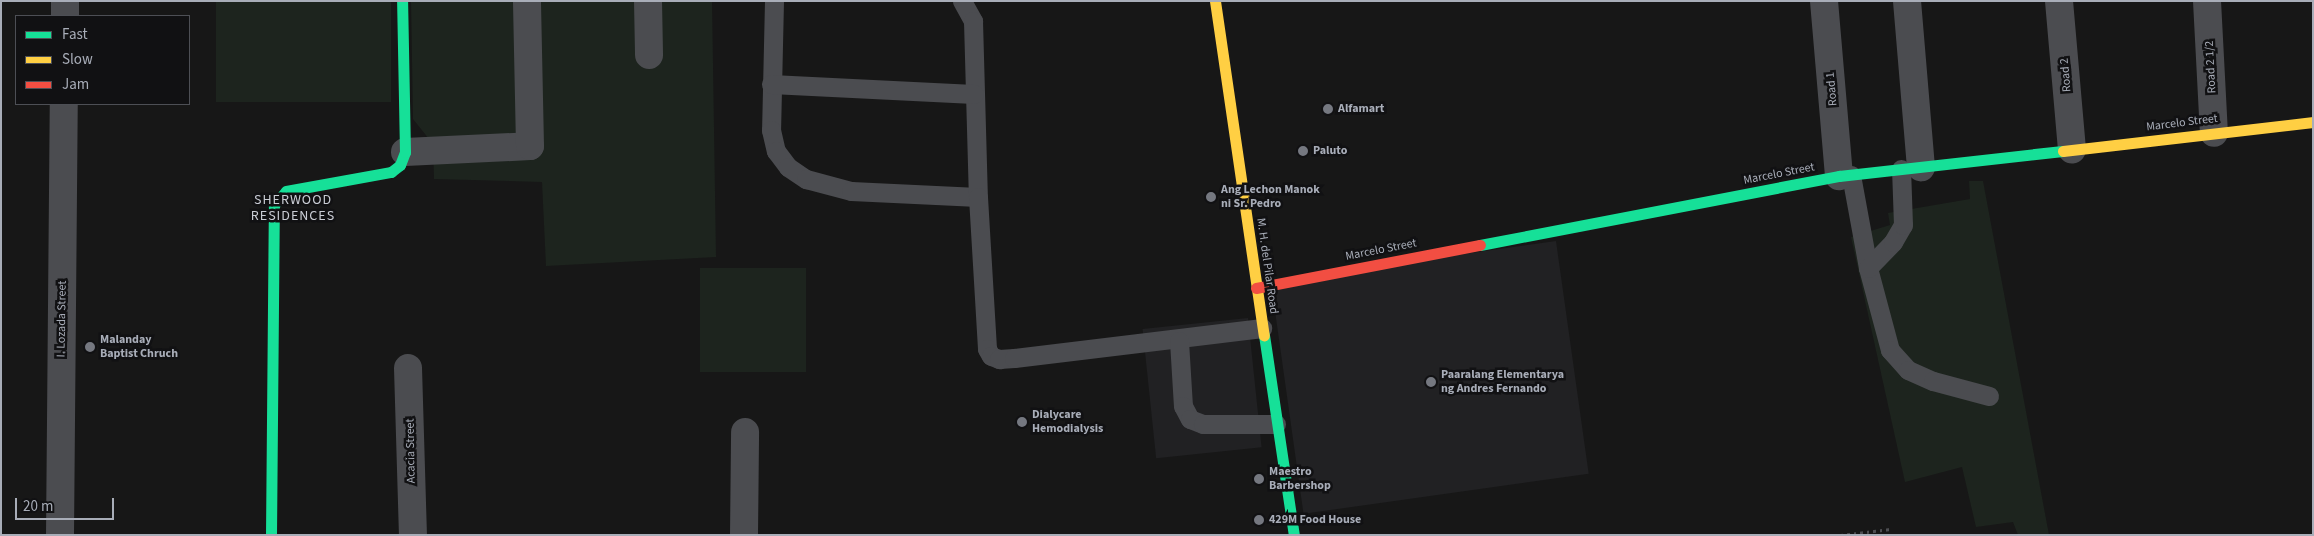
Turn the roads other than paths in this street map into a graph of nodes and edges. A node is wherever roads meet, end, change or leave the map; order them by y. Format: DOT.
graph roads {
  1 [pos="65,1"];
  2 [pos="402,1"];
  3 [pos="527,1"];
  4 [pos="648,1"];
  5 [pos="774,1"];
  6 [pos="962,1"];
  7 [pos="1215,1"];
  8 [pos="1824,1"];
  9 [pos="1907,1"];
  10 [pos="2060,1"];
  11 [pos="2207,1"];
  12 [pos="65,15"];
  13 [pos="649,55"];
  14 [pos="771,84"];
  15 [pos="974,94"];
  16 [pos="64,105"];
  17 [pos="2313,122"];
  18 [pos="2214,133"];
  19 [pos="2072,150"];
  20 [pos="405,152"];
  21 [pos="1911,168"];
  22 [pos="1845,176"];
  23 [pos="978,197"];
  24 [pos="1868,268"];
  25 [pos="1256,288"];
  26 [pos="1262,328"];
  27 [pos="1179,341"];
  28 [pos="408,368"];
  29 [pos="1990,396"];
  30 [pos="1276,424"];
  31 [pos="745,432"];
  32 [pos="60,535"];
  33 [pos="271,535"];
  34 [pos="413,535"];
  35 [pos="744,535"];
  36 [pos="1294,535"];
  1 -- 12 [label="street"];
  2 -- 20 [label="street"];
  3 -- 20 [label="street"];
  4 -- 13 [label="street"];
  5 -- 14 [label="lane"];
  6 -- 15 [label="lane"];
  7 -- 25 [label="street, M. H. del Pilar Road"];
  8 -- 22 [label="street, Road 1"];
  9 -- 21 [label="street"];
  10 -- 19 [label="street, Road 2"];
  11 -- 18 [label="street, Road 2 1/2"];
  14 -- 15 [label="lane"];
  14 -- 23 [label="lane"];
  15 -- 23 [label="lane"];
  16 -- 32 [label="street, I. Lozada Street"];
  17 -- 18 [label="street, Marcelo Street"];
  18 -- 19 [label="street, Marcelo Street"];
  19 -- 21 [label="street, Marcelo Street"];
  20 -- 33 [label="street"];
  21 -- 22 [label="street, Marcelo Street"];
  21 -- 24 [label="lane"];
  22 -- 24 [label="lane"];
  22 -- 25 [label="street, Marcelo Street"];
  23 -- 27 [label="lane"];
  24 -- 29 [label="lane"];
  25 -- 26 [label="street, M. H. del Pilar Road"];
  26 -- 27 [label="lane"];
  26 -- 30 [label="street, M. H. del Pilar Road"];
  27 -- 30 [label="lane"];
  28 -- 34 [label="street, Acacia Street"];
  30 -- 36 [label="street, M. H. del Pilar Road"];
  31 -- 35 [label="street"];
}
